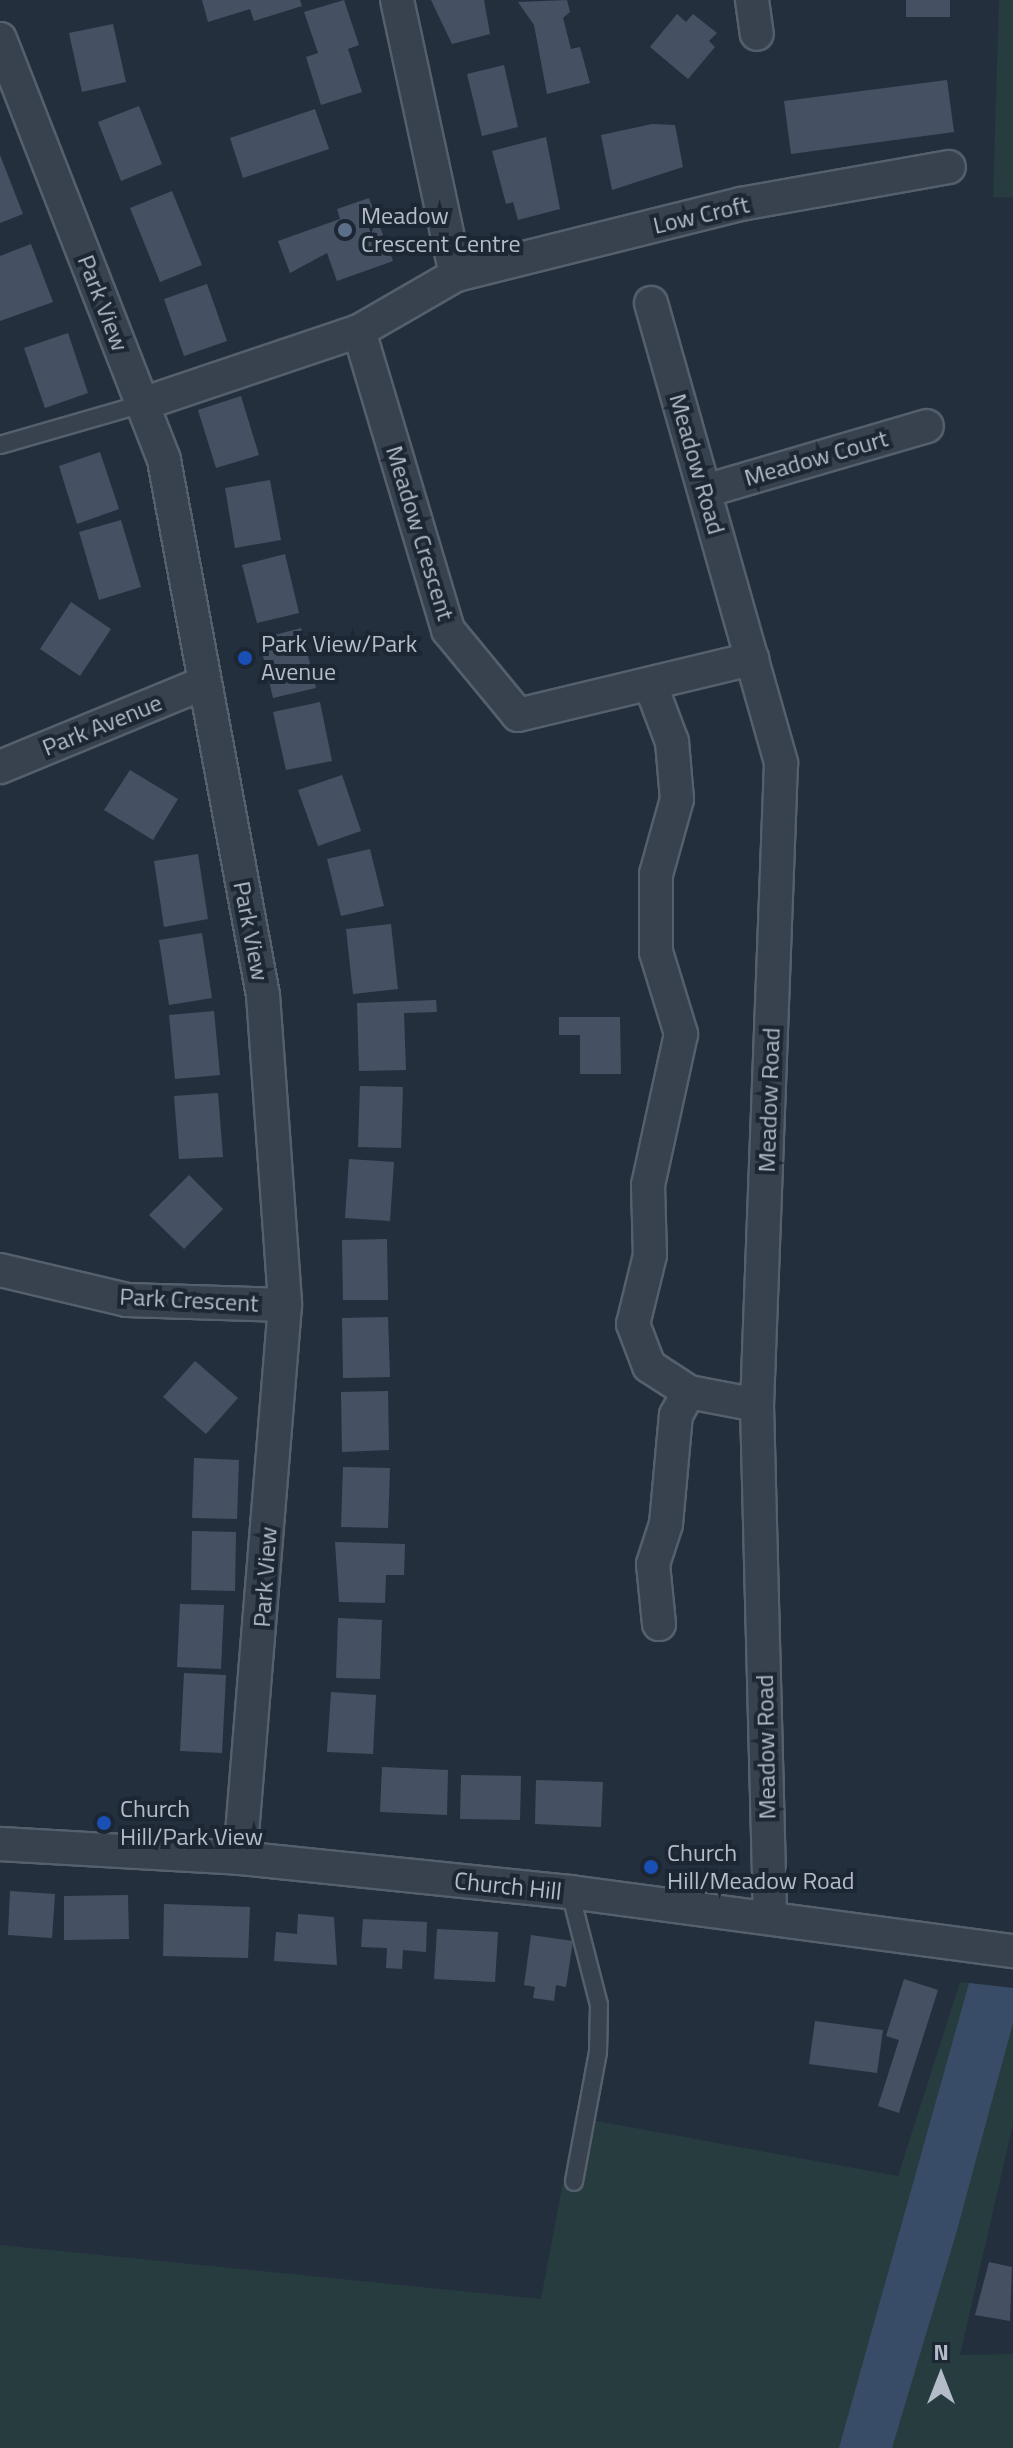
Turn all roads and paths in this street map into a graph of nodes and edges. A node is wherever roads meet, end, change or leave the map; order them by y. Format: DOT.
graph roads {
  1 [pos="397,0"];
  2 [pos="752,0"];
  3 [pos="757,34"];
  4 [pos="0,39"];
  5 [pos="949,167"];
  6 [pos="456,275"];
  7 [pos="651,303"];
  8 [pos="359,331"];
  9 [pos="142,404"];
  10 [pos="927,426"];
  11 [pos="0,445"];
  12 [pos="705,491"];
  13 [pos="752,659"];
  14 [pos="204,683"];
  15 [pos="651,686"];
  16 [pos="0,767"];
  17 [pos="0,1270"];
  18 [pos="285,1305"];
  19 [pos="689,1392"];
  20 [pos="757,1405"];
  21 [pos="659,1624"];
  22 [pos="0,1844"];
  23 [pos="240,1858"];
  24 [pos="570,1892"];
  25 [pos="770,1915"];
  26 [pos="1013,1951"];
  27 [pos="574,2182"];
  1 -- 6 [label="street"];
  2 -- 3 [label="street"];
  4 -- 9 [label="street, Park View"];
  5 -- 6 [label="street, Low Croft"];
  6 -- 8 [label="street"];
  7 -- 12 [label="street, Meadow Road"];
  8 -- 9 [label="street"];
  8 -- 15 [label="street, Meadow Crescent"];
  9 -- 11 [label="lane"];
  9 -- 14 [label="street, Park View"];
  10 -- 12 [label="street, Meadow Court"];
  12 -- 13 [label="street, Meadow Road"];
  13 -- 15 [label="street, Meadow Crescent"];
  13 -- 20 [label="street, Meadow Road"];
  14 -- 16 [label="street, Park Avenue"];
  14 -- 18 [label="street, Park View"];
  15 -- 19 [label="street"];
  17 -- 18 [label="street, Park Crescent"];
  18 -- 23 [label="street, Park View"];
  19 -- 20 [label="street"];
  19 -- 21 [label="street"];
  20 -- 25 [label="street, Meadow Road"];
  22 -- 23 [label="street, Church Hill"];
  23 -- 24 [label="street, Church Hill"];
  24 -- 25 [label="street, Church Hill"];
  24 -- 27 [label="lane"];
  25 -- 26 [label="street, Church Hill"];
}
